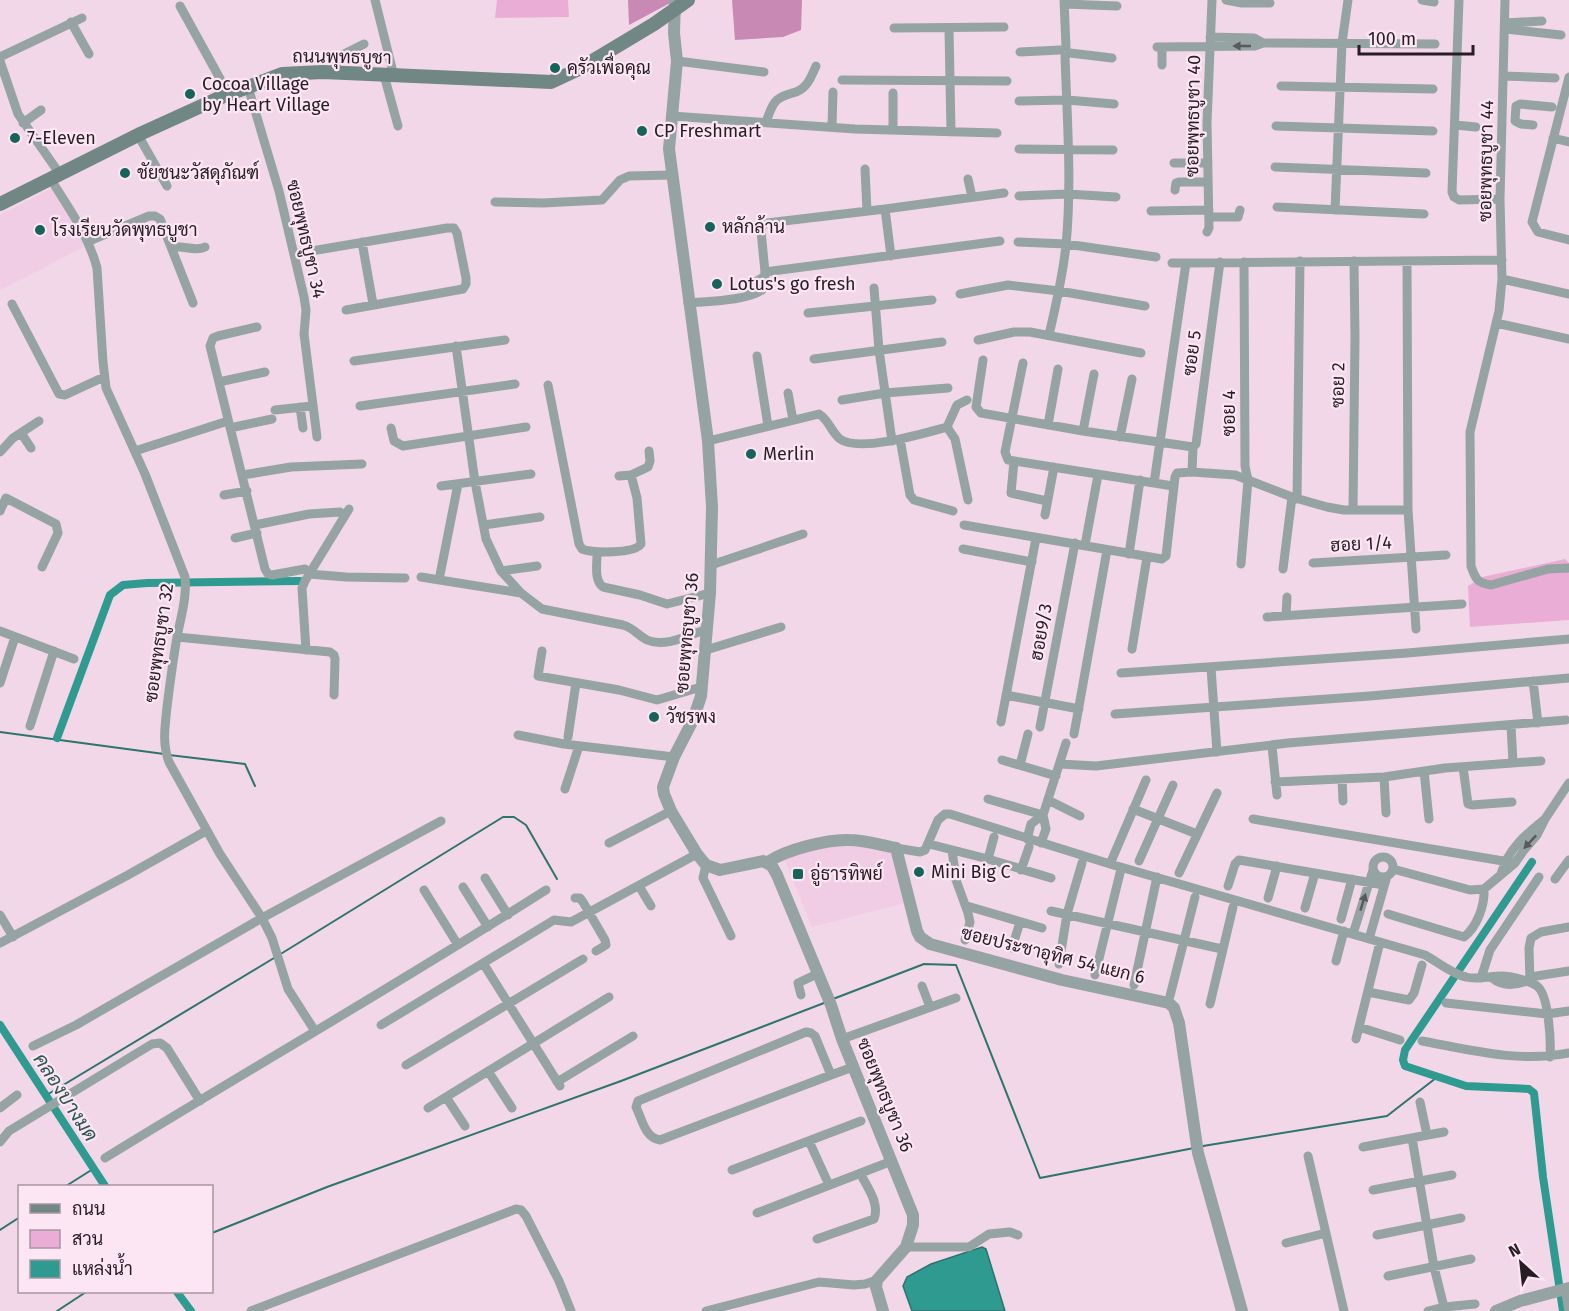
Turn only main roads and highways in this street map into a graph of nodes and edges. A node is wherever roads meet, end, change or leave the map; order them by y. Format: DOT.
graph roads {
  1 [pos="688,0"];
  2 [pos="675,6"];
  3 [pos="0,204"];
  1 -- 2 [label="main road, ถนนพุทธบูชา"];
  2 -- 3 [label="main road, ถนนพุทธบูชา"];
}
